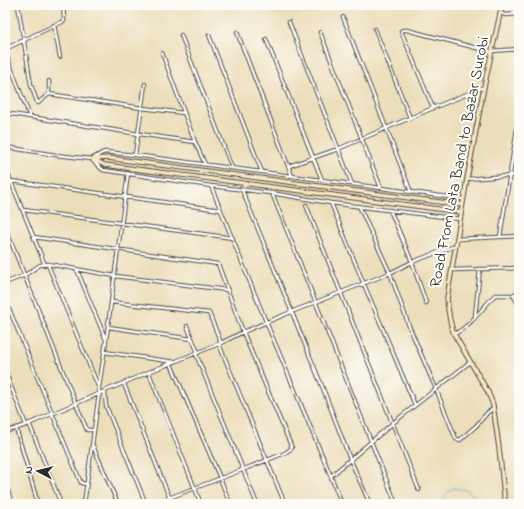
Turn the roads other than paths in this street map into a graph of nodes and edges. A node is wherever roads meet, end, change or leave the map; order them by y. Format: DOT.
graph roads {
  1 [pos="18,5"];
  2 [pos="63,5"];
  3 [pos="502,5"];
  4 [pos="501,13"];
  5 [pos="519,14"];
  6 [pos="343,17"];
  7 [pos="289,22"];
  8 [pos="54,25"];
  9 [pos="375,30"];
  10 [pos="237,32"];
  11 [pos="320,32"];
  12 [pos="181,35"];
  13 [pos="209,35"];
  14 [pos="266,39"];
  15 [pos="24,40"];
  16 [pos="5,49"];
  17 [pos="519,49"];
  18 [pos="492,51"];
  19 [pos="5,52"];
  20 [pos="162,53"];
  21 [pos="60,57"];
  22 [pos="49,81"];
  23 [pos="146,84"];
  24 [pos="484,87"];
  25 [pos="49,94"];
  26 [pos="142,108"];
  27 [pos="434,108"];
  28 [pos="5,113"];
  29 [pos="184,113"];
  30 [pos="519,116"];
  31 [pos="30,117"];
  32 [pos="410,118"];
  33 [pos="386,128"];
  34 [pos="138,134"];
  35 [pos="362,139"];
  36 [pos="195,142"];
  37 [pos="5,148"];
  38 [pos="338,149"];
  39 [pos="135,155"];
  40 [pos="313,158"];
  41 [pos="92,159"];
  42 [pos="205,164"];
  43 [pos="289,166"];
  44 [pos="5,167"];
  45 [pos="232,168"];
  46 [pos="262,172"];
  47 [pos="128,174"];
  48 [pos="510,175"];
  49 [pos="519,175"];
  50 [pos="292,176"];
  51 [pos="466,178"];
  52 [pos="322,180"];
  53 [pos="11,181"];
  54 [pos="352,184"];
  55 [pos="211,186"];
  56 [pos="381,188"];
  57 [pos="242,190"];
  58 [pos="411,192"];
  59 [pos="272,193"];
  60 [pos="125,197"];
  61 [pos="463,199"];
  62 [pos="332,203"];
  63 [pos="306,205"];
  64 [pos="462,205"];
  65 [pos="359,206"];
  66 [pos="23,210"];
  67 [pos="221,210"];
  68 [pos="390,210"];
  69 [pos="461,212"];
  70 [pos="460,219"];
  71 [pos="122,223"];
  72 [pos="5,227"];
  73 [pos="519,236"];
  74 [pos="34,237"];
  75 [pos="500,237"];
  76 [pos="233,238"];
  77 [pos="457,239"];
  78 [pos="456,246"];
  79 [pos="118,250"];
  80 [pos="412,262"];
  81 [pos="46,264"];
  82 [pos="519,268"];
  83 [pos="480,269"];
  84 [pos="77,270"];
  85 [pos="451,270"];
  86 [pos="390,272"];
  87 [pos="25,275"];
  88 [pos="115,276"];
  89 [pos="363,282"];
  90 [pos="5,283"];
  91 [pos="227,290"];
  92 [pos="519,291"];
  93 [pos="340,292"];
  94 [pos="513,295"];
  95 [pos="5,299"];
  96 [pos="111,302"];
  97 [pos="316,302"];
  98 [pos="426,303"];
  99 [pos="519,305"];
  100 [pos="291,312"];
  101 [pos="475,317"];
  102 [pos="266,323"];
  103 [pos="108,326"];
  104 [pos="187,326"];
  105 [pos="243,332"];
  106 [pos="454,334"];
  107 [pos="192,338"];
  108 [pos="106,341"];
  109 [pos="220,343"];
  110 [pos="104,352"];
  111 [pos="197,353"];
  112 [pos="175,362"];
  113 [pos="470,362"];
  114 [pos="171,364"];
  115 [pos="5,371"];
  116 [pos="149,372"];
  117 [pos="124,384"];
  118 [pos="99,387"];
  119 [pos="436,388"];
  120 [pos="105,392"];
  121 [pos="99,394"];
  122 [pos="76,404"];
  123 [pos="415,405"];
  124 [pos="493,409"];
  125 [pos="52,414"];
  126 [pos="393,423"];
  127 [pos="27,424"];
  128 [pos="16,428"];
  129 [pos="94,430"];
  130 [pos="5,432"];
  131 [pos="372,441"];
  132 [pos="92,444"];
  133 [pos="350,459"];
  134 [pos="267,460"];
  135 [pos="242,470"];
  136 [pos="331,476"];
  137 [pos="220,478"];
  138 [pos="5,482"];
  139 [pos="87,484"];
  140 [pos="195,488"];
  141 [pos="420,490"];
  142 [pos="170,498"];
  143 [pos="394,499"];
  144 [pos="12,504"];
  145 [pos="38,504"];
  146 [pos="61,504"];
  147 [pos="84,504"];
  148 [pos="118,504"];
  149 [pos="146,504"];
  150 [pos="153,504"];
  151 [pos="172,504"];
  152 [pos="201,504"];
  153 [pos="230,504"];
  154 [pos="257,504"];
  155 [pos="285,504"];
  156 [pos="342,504"];
  157 [pos="370,504"];
  158 [pos="505,504"];
  1 -- 15 [label="street"];
  2 -- 8 [label="street"];
  3 -- 4 [label="street, Road From Lata Band to Bazar Surobi"];
  4 -- 5 [label="street"];
  4 -- 18 [label="street, Road From Lata Band to Bazar Surobi"];
  6 -- 33 [label="street"];
  7 -- 38 [label="street"];
  8 -- 15 [label="street"];
  8 -- 21 [label="street"];
  9 -- 32 [label="street"];
  10 -- 43 [label="street"];
  11 -- 35 [label="street"];
  12 -- 45 [label="street"];
  13 -- 46 [label="street"];
  14 -- 40 [label="street"];
  15 -- 16 [label="street"];
  15 -- 25 [label="street"];
  17 -- 18 [label="street"];
  18 -- 24 [label="street, Road From Lata Band to Bazar Surobi"];
  18 -- 27 [label="street"];
  19 -- 31 [label="street"];
  20 -- 29 [label="street"];
  22 -- 25 [label="street"];
  23 -- 26 [label="street"];
  24 -- 27 [label="street"];
  24 -- 51 [label="street, Road From Lata Band to Bazar Surobi"];
  25 -- 26 [label="street"];
  26 -- 29 [label="street"];
  26 -- 34 [label="street"];
  27 -- 32 [label="street"];
  28 -- 31 [label="street"];
  29 -- 36 [label="street"];
  30 -- 48 [label="street"];
  31 -- 34 [label="street"];
  32 -- 33 [label="street"];
  33 -- 35 [label="street"];
  33 -- 58 [label="street"];
  34 -- 36 [label="street"];
  34 -- 39 [label="street"];
  35 -- 38 [label="street"];
  35 -- 56 [label="street"];
  36 -- 42 [label="street"];
  37 -- 41 [label="street"];
  38 -- 40 [label="street"];
  38 -- 54 [label="street"];
  39 -- 41 [label="street"];
  39 -- 42 [label="street"];
  40 -- 43 [label="street"];
  40 -- 52 [label="street"];
  41 -- 47 [label="street"];
  41 -- 64 [label="street"];
  41 -- 69 [label="street"];
  42 -- 45 [label="street"];
  43 -- 50 [label="street"];
  44 -- 53 [label="street"];
  45 -- 46 [label="street"];
  46 -- 50 [label="street"];
  47 -- 55 [label="street"];
  47 -- 60 [label="street"];
  48 -- 49 [label="street"];
  48 -- 51 [label="street"];
  48 -- 75 [label="street"];
  50 -- 52 [label="street"];
  51 -- 61 [label="street, Road From Lata Band to Bazar Surobi"];
  52 -- 54 [label="street"];
  53 -- 60 [label="street"];
  53 -- 66 [label="street"];
  54 -- 56 [label="street"];
  55 -- 57 [label="street"];
  55 -- 67 [label="street"];
  56 -- 58 [label="street"];
  57 -- 59 [label="street"];
  57 -- 100 [label="street"];
  58 -- 61 [label="street"];
  59 -- 62 [label="street"];
  59 -- 97 [label="street"];
  60 -- 67 [label="street"];
  60 -- 71 [label="street"];
  61 -- 64 [label="street, Road From Lata Band to Bazar Surobi"];
  62 -- 65 [label="street"];
  62 -- 89 [label="street"];
  63 -- 93 [label="street"];
  64 -- 69 [label="street, Road From Lata Band to Bazar Surobi"];
  65 -- 68 [label="street"];
  65 -- 86 [label="street"];
  66 -- 71 [label="street"];
  66 -- 74 [label="street"];
  67 -- 76 [label="street"];
  68 -- 70 [label="street"];
  68 -- 80 [label="street"];
  69 -- 70 [label="street, Road From Lata Band to Bazar Surobi"];
  70 -- 77 [label="street, Road From Lata Band to Bazar Surobi"];
  71 -- 76 [label="street"];
  71 -- 79 [label="street"];
  72 -- 87 [label="street"];
  73 -- 75 [label="street"];
  74 -- 79 [label="street"];
  74 -- 81 [label="street"];
  75 -- 77 [label="street"];
  76 -- 102 [label="street"];
  77 -- 78 [label="street, Road From Lata Band to Bazar Surobi"];
  78 -- 80 [label="street"];
  78 -- 85 [label="street, Road From Lata Band to Bazar Surobi"];
  79 -- 88 [label="street"];
  79 -- 91 [label="street"];
  80 -- 86 [label="street"];
  80 -- 98 [label="street"];
  81 -- 84 [label="street"];
  81 -- 87 [label="street"];
  81 -- 118 [label="street"];
  82 -- 83 [label="street"];
  83 -- 85 [label="street"];
  83 -- 101 [label="street"];
  84 -- 88 [label="street"];
  84 -- 108 [label="street"];
  85 -- 106 [label="street, Road From Lata Band to Bazar Surobi"];
  86 -- 89 [label="street"];
  86 -- 119 [label="street"];
  87 -- 90 [label="street"];
  87 -- 122 [label="street"];
  88 -- 91 [label="street"];
  88 -- 96 [label="street"];
  89 -- 93 [label="street"];
  89 -- 123 [label="street"];
  91 -- 105 [label="street"];
  92 -- 94 [label="street"];
  93 -- 97 [label="street"];
  93 -- 126 [label="street"];
  94 -- 99 [label="street"];
  94 -- 101 [label="street"];
  95 -- 125 [label="street"];
  96 -- 103 [label="street"];
  96 -- 109 [label="street"];
  97 -- 100 [label="street"];
  97 -- 131 [label="street"];
  100 -- 102 [label="street"];
  100 -- 133 [label="street"];
  101 -- 106 [label="street"];
  102 -- 105 [label="street"];
  102 -- 136 [label="street"];
  103 -- 107 [label="street"];
  103 -- 108 [label="street"];
  104 -- 107 [label="street"];
  105 -- 109 [label="street"];
  105 -- 134 [label="street"];
  106 -- 113 [label="street, Road From Lata Band to Bazar Surobi"];
  107 -- 111 [label="street"];
  108 -- 110 [label="street"];
  109 -- 111 [label="street"];
  109 -- 134 [label="street"];
  110 -- 112 [label="street"];
  110 -- 118 [label="street"];
  111 -- 112 [label="street"];
  111 -- 135 [label="street"];
  112 -- 114 [label="street"];
  113 -- 119 [label="street"];
  113 -- 124 [label="street, Road From Lata Band to Bazar Surobi"];
  114 -- 116 [label="street"];
  114 -- 137 [label="street"];
  115 -- 127 [label="street"];
  116 -- 117 [label="street"];
  116 -- 140 [label="street"];
  117 -- 120 [label="street"];
  117 -- 142 [label="street"];
  118 -- 121 [label="street"];
  119 -- 123 [label="street"];
  119 -- 124 [label="street"];
  120 -- 121 [label="street"];
  120 -- 149 [label="street"];
  121 -- 122 [label="street"];
  121 -- 129 [label="street"];
  122 -- 125 [label="street"];
  122 -- 129 [label="street"];
  123 -- 126 [label="street"];
  124 -- 158 [label="street, Road From Lata Band to Bazar Surobi"];
  125 -- 127 [label="street"];
  125 -- 139 [label="street"];
  126 -- 131 [label="street"];
  126 -- 141 [label="street"];
  127 -- 128 [label="street"];
  127 -- 146 [label="street"];
  128 -- 130 [label="street"];
  128 -- 145 [label="street"];
  129 -- 132 [label="street"];
  131 -- 133 [label="street"];
  131 -- 143 [label="street"];
  132 -- 139 [label="street"];
  132 -- 148 [label="street"];
  133 -- 136 [label="street"];
  133 -- 157 [label="street"];
  134 -- 135 [label="street"];
  134 -- 155 [label="street"];
  135 -- 137 [label="street"];
  135 -- 154 [label="street"];
  136 -- 156 [label="street"];
  137 -- 140 [label="street"];
  137 -- 153 [label="street"];
  138 -- 144 [label="street"];
  139 -- 147 [label="street"];
  140 -- 142 [label="street"];
  140 -- 152 [label="street"];
  142 -- 150 [label="street"];
  142 -- 151 [label="street"];
}
